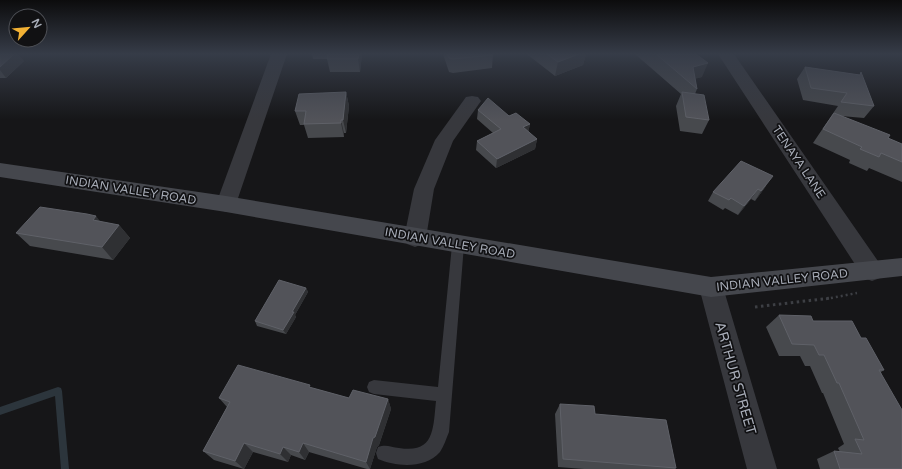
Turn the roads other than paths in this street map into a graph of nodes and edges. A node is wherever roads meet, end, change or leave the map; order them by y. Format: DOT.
graph roads {
  1 [pos="271,76"];
  2 [pos="740,76"];
  3 [pos="472,101"];
  4 [pos="0,170"];
  5 [pos="226,204"];
  6 [pos="415,238"];
  7 [pos="458,245"];
  8 [pos="902,267"];
  9 [pos="868,282"];
  10 [pos="711,287"];
  11 [pos="374,387"];
  12 [pos="444,395"];
  13 [pos="384,453"];
  14 [pos="762,469"];
  1 -- 5 [label="street"];
  2 -- 9 [label="street, TENAYA LANE"];
  3 -- 6 [label="street"];
  4 -- 5 [label="street, INDIAN VALLEY ROAD"];
  5 -- 6 [label="street, INDIAN VALLEY ROAD"];
  6 -- 7 [label="street, INDIAN VALLEY ROAD"];
  7 -- 10 [label="street, INDIAN VALLEY ROAD"];
  7 -- 12 [label="lane"];
  8 -- 9 [label="street, INDIAN VALLEY ROAD"];
  9 -- 10 [label="street, INDIAN VALLEY ROAD"];
  10 -- 14 [label="street, ARTHUR STREET"];
  11 -- 12 [label="lane"];
  12 -- 13 [label="lane"];
}
